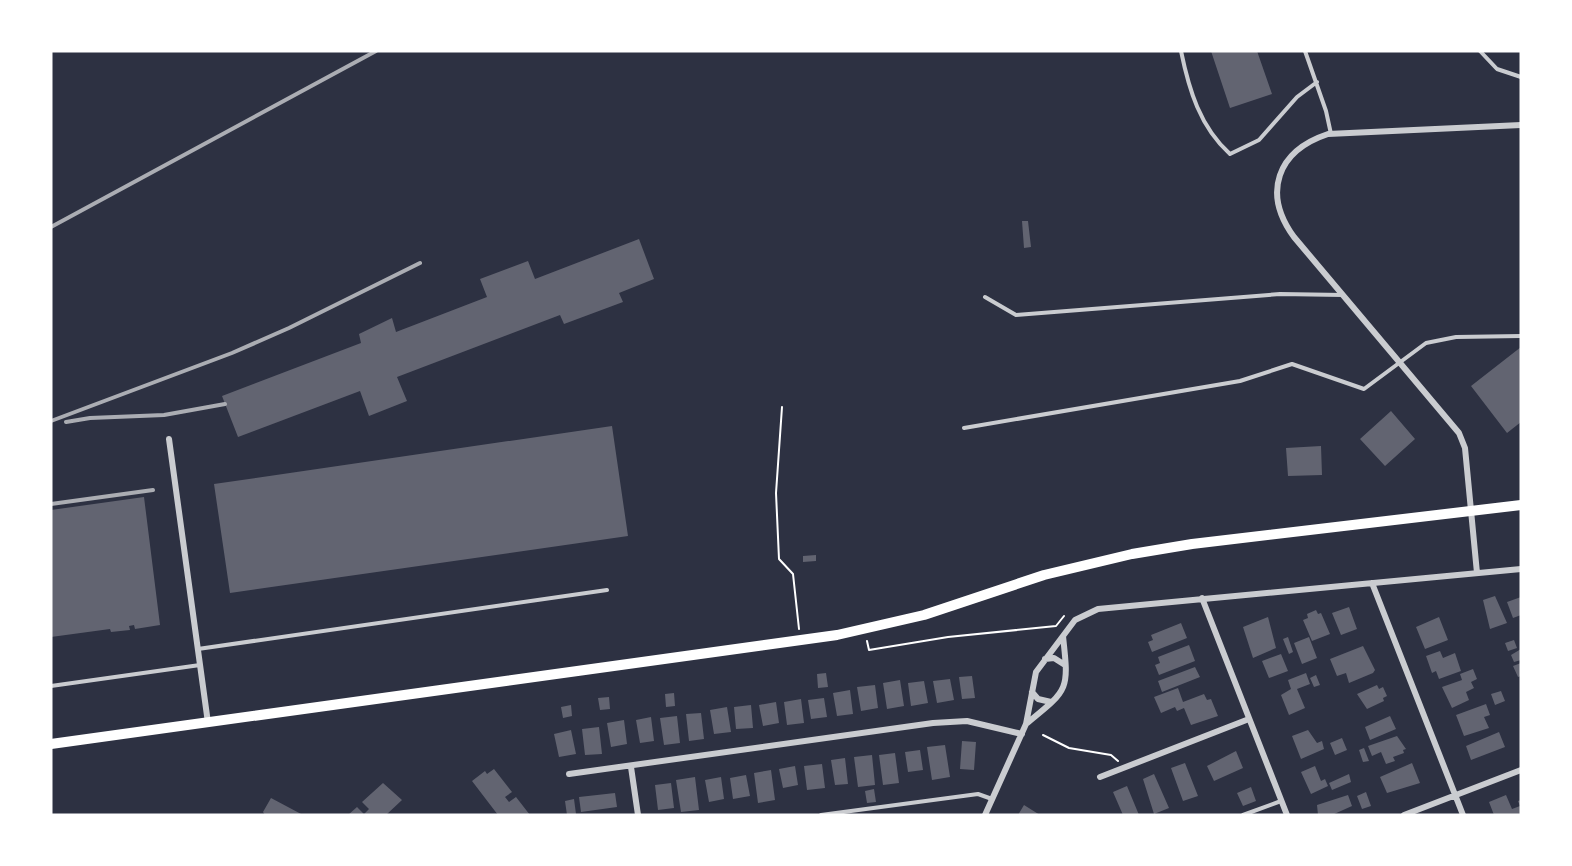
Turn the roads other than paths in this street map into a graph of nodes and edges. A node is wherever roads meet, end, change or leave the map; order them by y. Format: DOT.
graph roads {
  1 [pos="1181,51"];
  2 [pos="1305,51"];
  3 [pos="1480,51"];
  4 [pos="1521,77"];
  5 [pos="1317,82"];
  6 [pos="1521,125"];
  7 [pos="1331,134"];
  8 [pos="1343,295"];
  9 [pos="984,297"];
  10 [pos="1521,336"];
  11 [pos="1400,362"];
  12 [pos="964,428"];
  13 [pos="169,439"];
  14 [pos="1521,505"];
  15 [pos="1471,511"];
  16 [pos="1521,569"];
  17 [pos="1477,573"];
  18 [pos="1372,583"];
  19 [pos="608,590"];
  20 [pos="1202,598"];
  21 [pos="1063,636"];
  22 [pos="198,649"];
  23 [pos="1045,659"];
  24 [pos="200,665"];
  25 [pos="1065,665"];
  26 [pos="51,686"];
  27 [pos="1032,692"];
  28 [pos="1051,702"];
  29 [pos="1249,719"];
  30 [pos="208,723"];
  31 [pos="1026,724"];
  32 [pos="1022,734"];
  33 [pos="51,744"];
  34 [pos="631,767"];
  35 [pos="1521,770"];
  36 [pos="569,774"];
  37 [pos="1100,777"];
  38 [pos="1455,796"];
  39 [pos="993,799"];
  40 [pos="1281,801"];
  41 [pos="638,815"];
  42 [pos="821,815"];
  43 [pos="985,815"];
  44 [pos="1243,815"];
  45 [pos="1287,815"];
  46 [pos="1404,815"];
  47 [pos="1462,815"];
  1 -- 5 [label="lane"];
  2 -- 5 [label="lane"];
  3 -- 4 [label="lane"];
  5 -- 7 [label="lane"];
  6 -- 7 [label="street"];
  7 -- 8 [label="street"];
  8 -- 9 [label="lane"];
  8 -- 11 [label="street"];
  10 -- 11 [label="lane"];
  11 -- 12 [label="lane"];
  11 -- 15 [label="street"];
  13 -- 22 [label="street"];
  14 -- 15 [label="main road"];
  15 -- 17 [label="street"];
  15 -- 30 [label="main road"];
  16 -- 17 [label="street"];
  17 -- 18 [label="street"];
  18 -- 20 [label="street"];
  18 -- 38 [label="street"];
  19 -- 22 [label="lane"];
  20 -- 21 [label="street"];
  20 -- 29 [label="street"];
  21 -- 23 [label="street"];
  21 -- 25 [label="street"];
  22 -- 24 [label="street"];
  23 -- 25 [label="street"];
  23 -- 27 [label="street"];
  24 -- 26 [label="lane"];
  24 -- 30 [label="street"];
  25 -- 28 [label="street"];
  27 -- 28 [label="street"];
  27 -- 31 [label="street"];
  28 -- 31 [label="street"];
  29 -- 37 [label="street"];
  29 -- 40 [label="street"];
  30 -- 33 [label="main road"];
  31 -- 32 [label="street"];
  32 -- 34 [label="street"];
  32 -- 39 [label="street"];
  34 -- 36 [label="street"];
  34 -- 41 [label="street"];
  35 -- 38 [label="street"];
  38 -- 46 [label="street"];
  38 -- 47 [label="street"];
  39 -- 42 [label="lane"];
  39 -- 43 [label="street"];
  40 -- 44 [label="lane"];
  40 -- 45 [label="street"];
}
